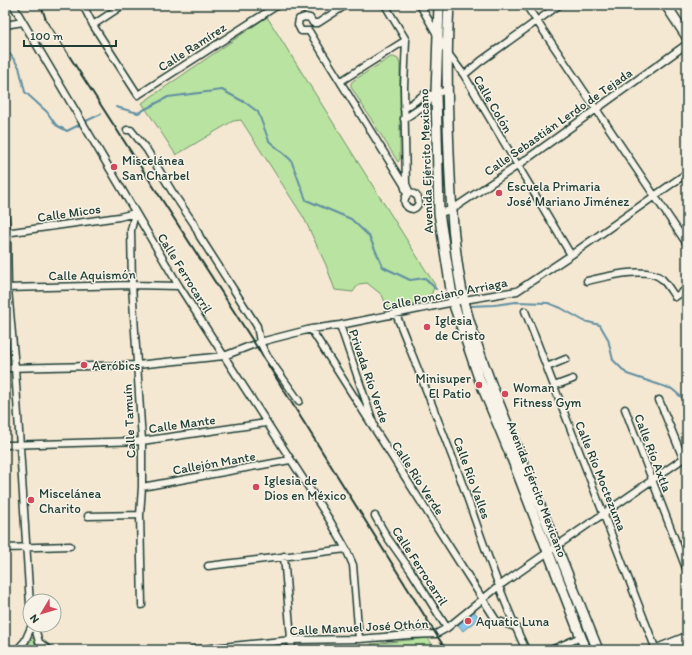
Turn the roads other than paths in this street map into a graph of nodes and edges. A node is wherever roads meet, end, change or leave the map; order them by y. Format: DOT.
graph roads {
  1 [pos="13,5"];
  2 [pos="83,5"];
  3 [pos="123,5"];
  4 [pos="278,5"];
  5 [pos="346,5"];
  6 [pos="385,5"];
  7 [pos="420,5"];
  8 [pos="439,5"];
  9 [pos="449,5"];
  10 [pos="526,5"];
  11 [pos="559,5"];
  12 [pos="666,5"];
  13 [pos="552,7"];
  14 [pos="537,21"];
  15 [pos="23,22"];
  16 [pos="5,25"];
  17 [pos="93,25"];
  18 [pos="437,35"];
  19 [pos="687,37"];
  20 [pos="406,40"];
  21 [pos="687,44"];
  22 [pos="446,52"];
  23 [pos="464,76"];
  24 [pos="341,81"];
  25 [pos="447,90"];
  26 [pos="434,94"];
  27 [pos="404,109"];
  28 [pos="596,109"];
  29 [pos="404,119"];
  30 [pos="127,130"];
  31 [pos="517,166"];
  32 [pos="687,173"];
  33 [pos="655,196"];
  34 [pos="451,210"];
  35 [pos="5,212"];
  36 [pos="135,213"];
  37 [pos="439,213"];
  38 [pos="6,233"];
  39 [pos="687,244"];
  40 [pos="571,255"];
  41 [pos="587,282"];
  42 [pos="132,284"];
  43 [pos="179,286"];
  44 [pos="6,288"];
  45 [pos="687,289"];
  46 [pos="464,300"];
  47 [pos="453,302"];
  48 [pos="526,311"];
  49 [pos="396,314"];
  50 [pos="340,325"];
  51 [pos="311,329"];
  52 [pos="260,342"];
  53 [pos="224,356"];
  54 [pos="566,359"];
  55 [pos="137,365"];
  56 [pos="547,367"];
  57 [pos="5,368"];
  58 [pos="15,368"];
  59 [pos="573,379"];
  60 [pos="554,386"];
  61 [pos="659,400"];
  62 [pos="298,401"];
  63 [pos="625,409"];
  64 [pos="266,423"];
  65 [pos="377,434"];
  66 [pos="142,441"];
  67 [pos="5,445"];
  68 [pos="20,445"];
  69 [pos="515,454"];
  70 [pos="685,457"];
  71 [pos="290,460"];
  72 [pos="652,480"];
  73 [pos="142,487"];
  74 [pos="604,513"];
  75 [pos="140,515"];
  76 [pos="88,516"];
  77 [pos="375,516"];
  78 [pos="70,546"];
  79 [pos="556,547"];
  80 [pos="5,548"];
  81 [pos="26,548"];
  82 [pos="346,549"];
  83 [pos="548,554"];
  84 [pos="284,556"];
  85 [pos="208,566"];
  86 [pos="687,571"];
  87 [pos="499,586"];
  88 [pos="29,593"];
  89 [pos="483,599"];
  90 [pos="142,605"];
  91 [pos="515,627"];
  92 [pos="447,628"];
  93 [pos="29,633"];
  94 [pos="36,633"];
  95 [pos="580,637"];
  96 [pos="687,638"];
  97 [pos="359,639"];
  98 [pos="292,640"];
  99 [pos="17,650"];
  100 [pos="49,650"];
  101 [pos="192,650"];
  102 [pos="292,650"];
  103 [pos="526,650"];
  104 [pos="551,650"];
  105 [pos="586,650"];
  106 [pos="598,650"];
  107 [pos="657,650"];
  1 -- 15 [label="street, Calle Ferrocarril"];
  2 -- 17 [label="street"];
  3 -- 17 [label="street"];
  4 -- 17 [label="street, Calle Ramírez"];
  5 -- 24 [label="street"];
  6 -- 20 [label="street"];
  7 -- 18 [label="street, Calle Colón"];
  8 -- 18 [label="main road, Avenida Ejército Mexicano"];
  9 -- 22 [label="main road, Avenida Ejército Mexicano"];
  10 -- 14 [label="street"];
  11 -- 13 [label="street"];
  12 -- 19 [label="main road"];
  13 -- 14 [label="street"];
  14 -- 23 [label="street"];
  14 -- 28 [label="street"];
  15 -- 16 [label="street"];
  15 -- 36 [label="street, Calle Ferrocarril"];
  18 -- 22 [label="street, Calle Colón"];
  18 -- 26 [label="main road, Avenida Ejército Mexicano"];
  20 -- 24 [label="street"];
  20 -- 27 [label="street"];
  21 -- 28 [label="street, Calle Sebastián Lerdo de Tejada"];
  22 -- 23 [label="street, Calle Colón"];
  22 -- 25 [label="main road, Avenida Ejército Mexicano"];
  23 -- 31 [label="street, Calle Colón"];
  24 -- 29 [label="street"];
  25 -- 26 [label="street"];
  25 -- 34 [label="main road, Avenida Ejército Mexicano"];
  26 -- 27 [label="street"];
  26 -- 29 [label="street"];
  26 -- 37 [label="main road, Avenida Ejército Mexicano"];
  27 -- 29 [label="street"];
  28 -- 31 [label="street, Calle Sebastián Lerdo de Tejada"];
  28 -- 33 [label="street"];
  30 -- 52 [label="street"];
  31 -- 34 [label="street, Calle Sebastián Lerdo de Tejada"];
  31 -- 40 [label="street, Calle Colón"];
  32 -- 33 [label="street, Calle Ponciano Arriaga"];
  33 -- 39 [label="street"];
  33 -- 40 [label="street, Calle Ponciano Arriaga"];
  34 -- 37 [label="street, Calle Sebastián Lerdo de Tejada"];
  34 -- 46 [label="main road, Avenida Ejército Mexicano"];
  35 -- 38 [label="street"];
  36 -- 38 [label="street, Calle Micos"];
  36 -- 42 [label="street, Calle Tamuín"];
  36 -- 43 [label="street, Calle Ferrocarril"];
  37 -- 47 [label="main road, Avenida Ejército Mexicano"];
  38 -- 44 [label="street"];
  40 -- 46 [label="street, Calle Ponciano Arriaga"];
  41 -- 45 [label="street"];
  42 -- 43 [label="street, Calle Aquismón"];
  42 -- 44 [label="street, Calle Aquismón"];
  42 -- 55 [label="street, Calle Tamuín"];
  43 -- 53 [label="street, Calle Ferrocarril"];
  44 -- 58 [label="street"];
  46 -- 47 [label="street, Calle Ponciano Arriaga"];
  46 -- 69 [label="main road, Avenida Ejército Mexicano"];
  47 -- 49 [label="street, Calle Ponciano Arriaga"];
  47 -- 69 [label="main road, Avenida Ejército Mexicano"];
  48 -- 56 [label="street, Calle Río Moctezuma"];
  49 -- 50 [label="street, Calle Ponciano Arriaga"];
  49 -- 87 [label="street, Calle Río Valles"];
  50 -- 51 [label="street, Calle Ponciano Arriaga"];
  50 -- 65 [label="street, Privada Río Verde"];
  51 -- 52 [label="street, Calle Ponciano Arriaga"];
  51 -- 65 [label="street, Calle Río Verde"];
  52 -- 53 [label="street, Calle Ponciano Arriaga"];
  52 -- 62 [label="street"];
  53 -- 55 [label="street, Calle Ponciano Arriaga"];
  53 -- 64 [label="street, Calle Ferrocarril"];
  54 -- 56 [label="street"];
  55 -- 58 [label="street, Calle Ponciano Arriaga"];
  55 -- 66 [label="street, Calle Tamuín"];
  56 -- 60 [label="street, Calle Río Moctezuma"];
  57 -- 58 [label="street, Calle Ponciano Arriaga"];
  58 -- 68 [label="street"];
  59 -- 60 [label="street"];
  60 -- 74 [label="street, Calle Río Moctezuma"];
  61 -- 70 [label="street"];
  63 -- 72 [label="street, Calle Río Axtla"];
  64 -- 66 [label="street, Calle Mante"];
  64 -- 71 [label="street, Calle Ferrocarril"];
  65 -- 89 [label="street, Calle Río Verde"];
  66 -- 68 [label="street, Calle Mante"];
  66 -- 73 [label="street, Calle Tamuín"];
  67 -- 68 [label="street, Calle Mante"];
  68 -- 81 [label="street"];
  69 -- 79 [label="main road, Avenida Ejército Mexicano"];
  69 -- 83 [label="main road, Avenida Ejército Mexicano"];
  70 -- 72 [label="street, Calle Manuel José Othón"];
  71 -- 73 [label="street, Callejón Mante"];
  71 -- 82 [label="street, Calle Ferrocarril"];
  72 -- 74 [label="street, Calle Manuel José Othón"];
  72 -- 86 [label="street, Calle Río Axtla"];
  73 -- 75 [label="street, Calle Tamuín"];
  74 -- 79 [label="street, Calle Manuel José Othón"];
  74 -- 107 [label="street, Calle Río Moctezuma"];
  75 -- 76 [label="street"];
  75 -- 90 [label="street, Calle Tamuín"];
  77 -- 92 [label="street, Calle Ferrocarril"];
  78 -- 81 [label="street"];
  79 -- 83 [label="street, Calle Manuel José Othón"];
  79 -- 106 [label="main road, Avenida Ejército Mexicano"];
  80 -- 81 [label="street"];
  81 -- 88 [label="street"];
  82 -- 84 [label="street"];
  82 -- 97 [label="street, Calle Ferrocarril"];
  83 -- 87 [label="street, Calle Manuel José Othón"];
  83 -- 95 [label="main road, Avenida Ejército Mexicano"];
  84 -- 85 [label="street"];
  84 -- 98 [label="street"];
  87 -- 89 [label="street, Calle Manuel José Othón"];
  87 -- 91 [label="street, Calle Río Valles"];
  89 -- 91 [label="street, Calle Río Verde"];
  89 -- 92 [label="street, Calle Manuel José Othón"];
  91 -- 103 [label="street, Calle Río Valles"];
  92 -- 97 [label="street, Calle Manuel José Othón"];
  93 -- 99 [label="street"];
  94 -- 100 [label="street"];
  95 -- 104 [label="street"];
  95 -- 105 [label="main road, Avenida Ejército Mexicano"];
  96 -- 107 [label="main road"];
  97 -- 98 [label="street, Calle Manuel José Othón"];
  98 -- 101 [label="street, Calle Manuel José Othón"];
  98 -- 102 [label="street"];
}
